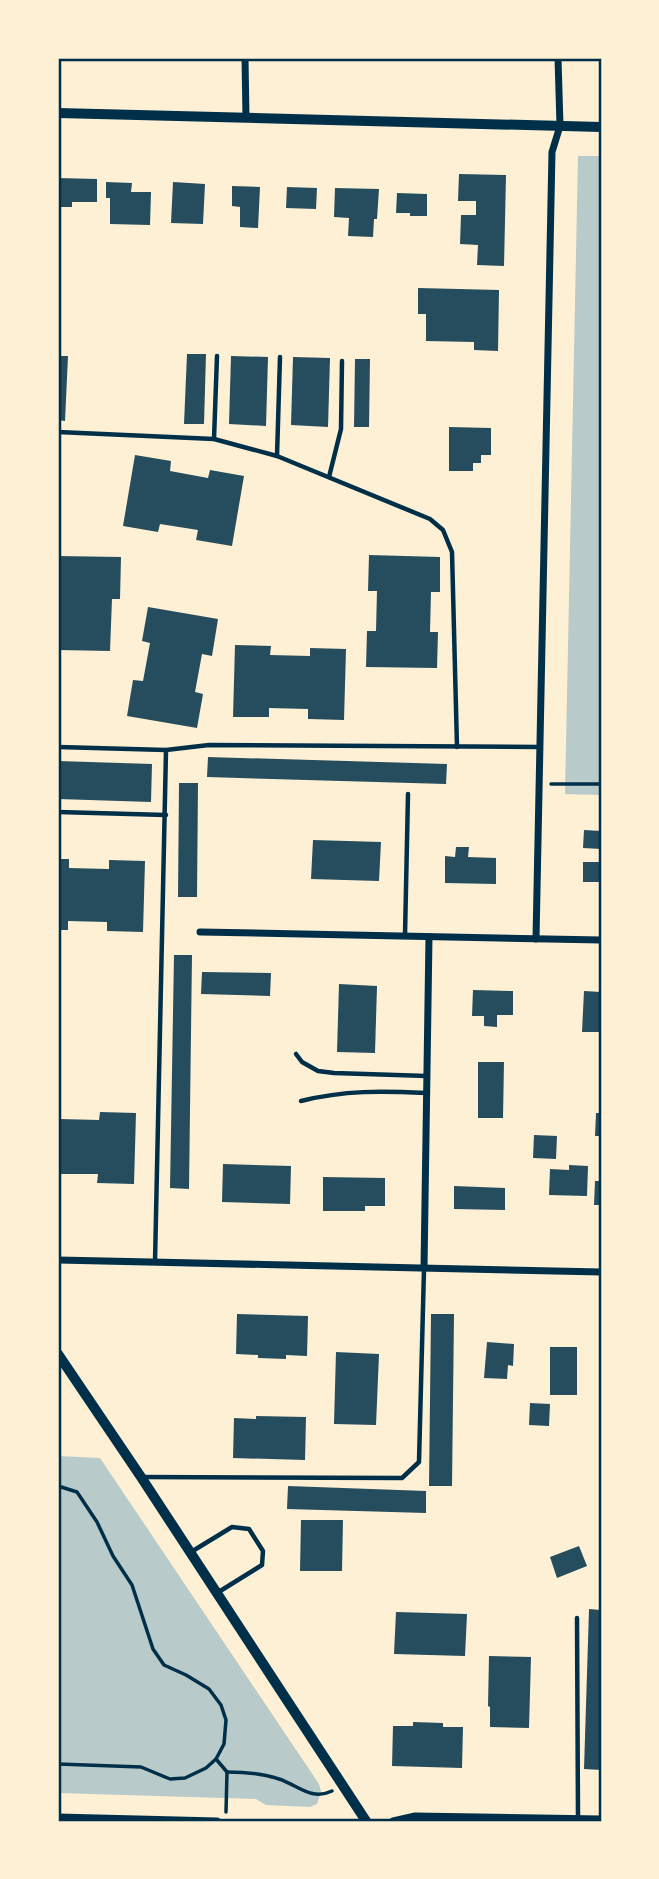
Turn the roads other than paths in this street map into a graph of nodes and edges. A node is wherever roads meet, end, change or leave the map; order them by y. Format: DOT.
graph roads {
  1 [pos="244,58"];
  2 [pos="558,58"];
  3 [pos="58,113"];
  4 [pos="246,118"];
  5 [pos="561,126"];
  6 [pos="601,127"];
  7 [pos="216,356"];
  8 [pos="280,357"];
  9 [pos="342,361"];
  10 [pos="58,432"];
  11 [pos="214,439"];
  12 [pos="277,456"];
  13 [pos="329,477"];
  14 [pos="58,747"];
  15 [pos="457,747"];
  16 [pos="539,747"];
  17 [pos="166,750"];
  18 [pos="408,794"];
  19 [pos="58,812"];
  20 [pos="166,815"];
  21 [pos="200,932"];
  22 [pos="405,936"];
  23 [pos="429,937"];
  24 [pos="536,939"];
  25 [pos="601,940"];
  26 [pos="296,1054"];
  27 [pos="427,1076"];
  28 [pos="427,1093"];
  29 [pos="300,1101"];
  30 [pos="58,1260"];
  31 [pos="155,1262"];
  32 [pos="424,1268"];
  33 [pos="601,1272"];
  34 [pos="58,1354"];
  35 [pos="141,1477"];
  36 [pos="190,1552"];
  37 [pos="217,1593"];
  38 [pos="577,1618"];
  39 [pos="58,1817"];
  40 [pos="578,1818"];
  41 [pos="601,1819"];
  42 [pos="217,1821"];
  43 [pos="366,1821"];
  44 [pos="393,1821"];
  1 -- 4 [label="street"];
  2 -- 5 [label="street"];
  3 -- 4 [label="street"];
  4 -- 5 [label="street"];
  5 -- 6 [label="street"];
  5 -- 16 [label="street"];
  7 -- 11 [label="lane"];
  8 -- 12 [label="lane"];
  9 -- 13 [label="lane"];
  10 -- 11 [label="lane"];
  11 -- 12 [label="lane"];
  12 -- 13 [label="lane"];
  13 -- 15 [label="lane"];
  14 -- 17 [label="lane"];
  15 -- 16 [label="lane"];
  15 -- 17 [label="lane"];
  16 -- 24 [label="street"];
  17 -- 20 [label="lane"];
  18 -- 22 [label="lane"];
  19 -- 20 [label="lane"];
  20 -- 31 [label="lane"];
  21 -- 22 [label="street"];
  22 -- 23 [label="street"];
  23 -- 24 [label="street"];
  23 -- 27 [label="street"];
  24 -- 25 [label="street"];
  26 -- 27 [label="lane"];
  27 -- 28 [label="street"];
  28 -- 29 [label="lane"];
  28 -- 32 [label="street"];
  30 -- 31 [label="street"];
  31 -- 32 [label="street"];
  32 -- 33 [label="street"];
  32 -- 35 [label="lane"];
  34 -- 35 [label="street"];
  35 -- 36 [label="street"];
  36 -- 37 [label="street"];
  36 -- 37 [label="lane"];
  37 -- 43 [label="street"];
  38 -- 40 [label="lane"];
  39 -- 42 [label="street"];
  40 -- 41 [label="street"];
  40 -- 44 [label="street"];
}
